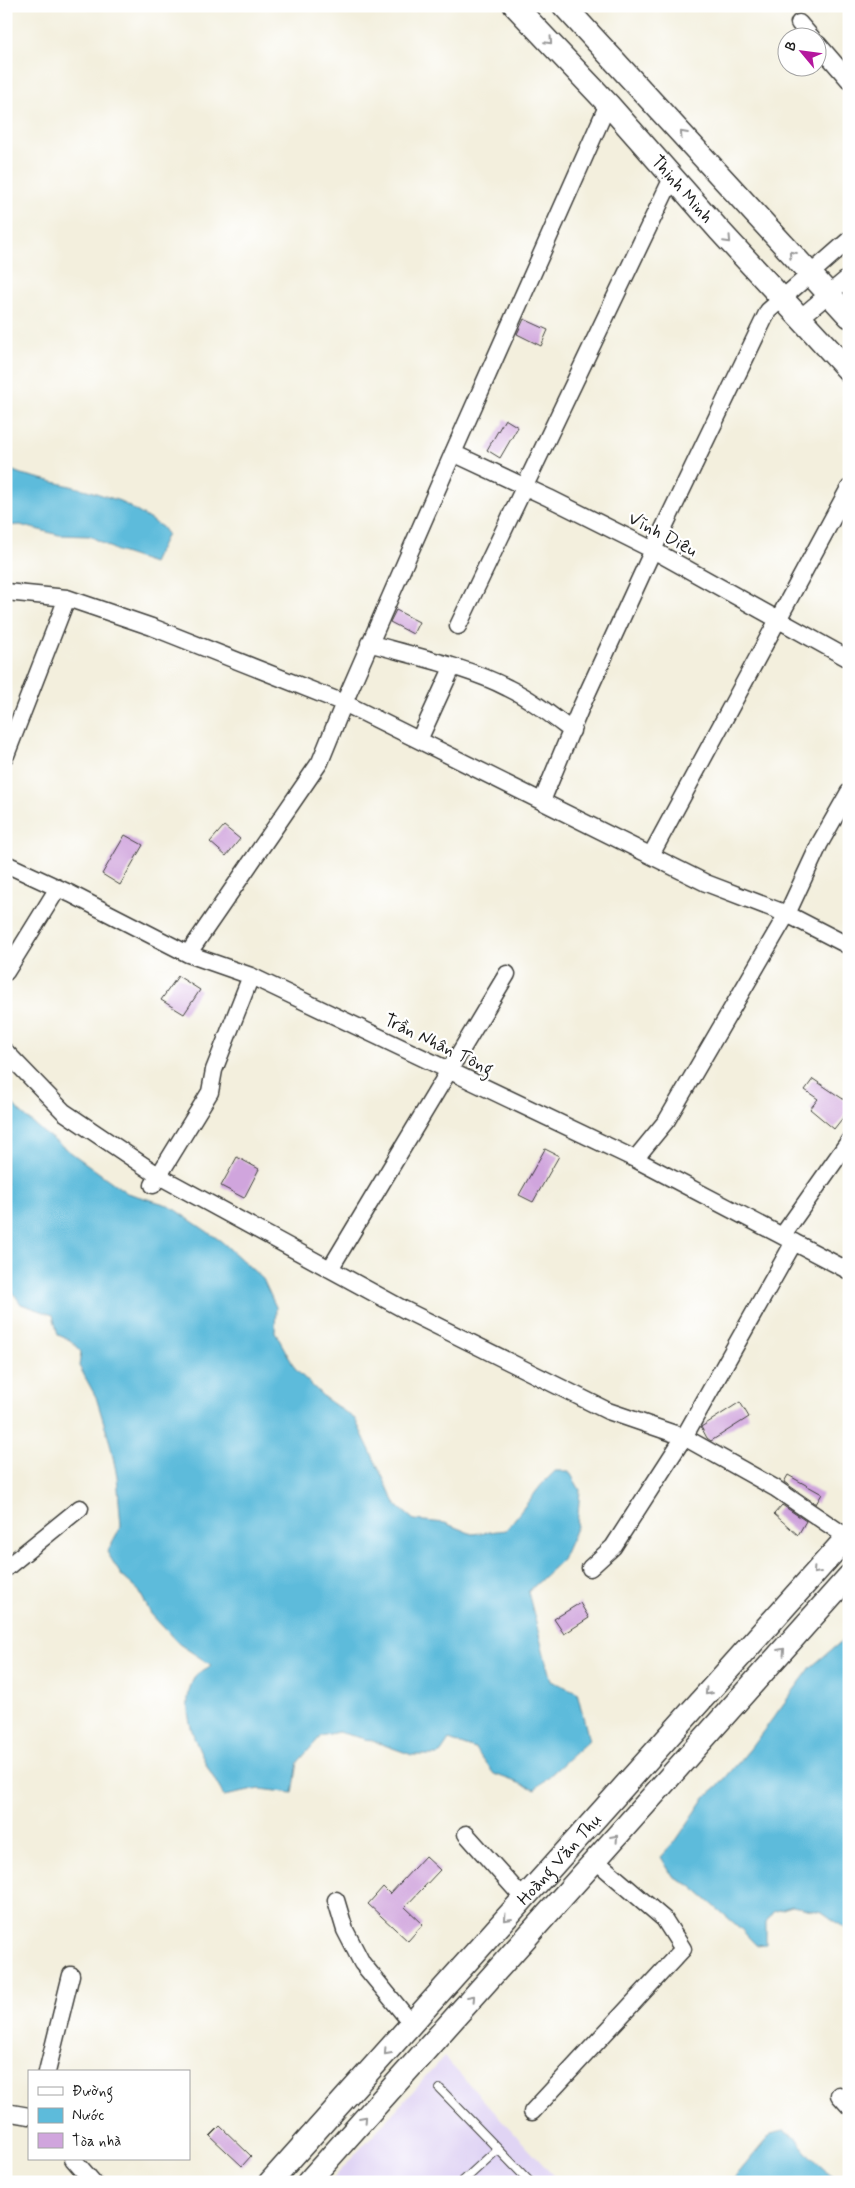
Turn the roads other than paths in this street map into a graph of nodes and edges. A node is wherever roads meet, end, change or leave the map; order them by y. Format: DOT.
graph roads {
  1 [pos="515,6"];
  2 [pos="564,6"];
  3 [pos="799,23"];
  4 [pos="803,28"];
  5 [pos="828,54"];
  6 [pos="846,71"];
  7 [pos="634,80"];
  8 [pos="608,104"];
  9 [pos="672,178"];
  10 [pos="849,240"];
  11 [pos="810,273"];
  12 [pos="849,277"];
  13 [pos="829,294"];
  14 [pos="782,298"];
  15 [pos="849,316"];
  16 [pos="800,318"];
  17 [pos="849,371"];
  18 [pos="453,453"];
  19 [pos="525,486"];
  20 [pos="849,488"];
  21 [pos="653,550"];
  22 [pos="6,592"];
  23 [pos="67,598"];
  24 [pos="779,619"];
  25 [pos="458,626"];
  26 [pos="369,643"];
  27 [pos="849,659"];
  28 [pos="452,668"];
  29 [pos="344,702"];
  30 [pos="572,730"];
  31 [pos="419,740"];
  32 [pos="6,754"];
  33 [pos="849,792"];
  34 [pos="542,801"];
  35 [pos="651,855"];
  36 [pos="6,864"];
  37 [pos="58,888"];
  38 [pos="788,914"];
  39 [pos="849,946"];
  40 [pos="188,954"];
  41 [pos="6,972"];
  42 [pos="507,974"];
  43 [pos="251,976"];
  44 [pos="6,1052"];
  45 [pos="450,1072"];
  46 [pos="849,1141"];
  47 [pos="635,1160"];
  48 [pos="156,1180"];
  49 [pos="788,1239"];
  50 [pos="330,1269"];
  51 [pos="849,1271"];
  52 [pos="684,1437"];
  53 [pos="80,1508"];
  54 [pos="848,1536"];
  55 [pos="6,1568"];
  56 [pos="590,1568"];
  57 [pos="849,1576"];
  58 [pos="743,1653"];
  59 [pos="764,1671"];
  60 [pos="466,1834"];
  61 [pos="595,1860"];
  62 [pos="524,1899"];
  63 [pos="336,1900"];
  64 [pos="71,1974"];
  65 [pos="412,2024"];
  66 [pos="47,2070"];
  67 [pos="440,2089"];
  68 [pos="6,2112"];
  69 [pos="532,2112"];
  70 [pos="28,2116"];
  71 [pos="316,2130"];
  72 [pos="338,2149"];
  73 [pos="498,2149"];
  74 [pos="74,2160"];
  75 [pos="93,2182"];
  76 [pos="270,2182"];
  77 [pos="308,2182"];
  78 [pos="462,2182"];
  79 [pos="530,2182"];
  1 -- 8 [label="main road, Thịnh Minh, one-way"];
  2 -- 7 [label="main road, Thịnh Minh"];
  3 -- 4 [label="street"];
  5 -- 6 [label="street"];
  7 -- 8 [label="main road"];
  11 -- 7 [label="main road, Thịnh Minh, one-way"];
  8 -- 9 [label="main road, Thịnh Minh"];
  8 -- 18 [label="street"];
  9 -- 14 [label="main road, Thịnh Minh, one-way"];
  9 -- 19 [label="street"];
  10 -- 11 [label="street"];
  11 -- 13 [label="main road, Thịnh Minh"];
  11 -- 14 [label="street"];
  12 -- 13 [label="street"];
  13 -- 15 [label="main road, Thịnh Minh"];
  13 -- 16 [label="street"];
  14 -- 16 [label="main road, Thịnh Minh"];
  14 -- 21 [label="street"];
  16 -- 17 [label="main road, Thịnh Minh"];
  18 -- 19 [label="street, Vĩnh Diệu"];
  18 -- 26 [label="street"];
  19 -- 21 [label="street, Vĩnh Diệu"];
  19 -- 25 [label="street"];
  20 -- 24 [label="street"];
  21 -- 24 [label="street, Vĩnh Diệu"];
  21 -- 30 [label="street"];
  22 -- 23 [label="street"];
  23 -- 29 [label="street"];
  23 -- 32 [label="street"];
  24 -- 27 [label="street, Vĩnh Diệu"];
  24 -- 35 [label="street"];
  26 -- 28 [label="street"];
  26 -- 29 [label="street"];
  28 -- 30 [label="street"];
  28 -- 31 [label="street"];
  29 -- 31 [label="street"];
  29 -- 40 [label="street"];
  30 -- 34 [label="street"];
  31 -- 34 [label="street"];
  33 -- 38 [label="street"];
  34 -- 35 [label="street"];
  35 -- 38 [label="street"];
  36 -- 37 [label="street, Trần Nhân Tông"];
  37 -- 40 [label="street, Trần Nhân Tông"];
  37 -- 41 [label="street"];
  38 -- 39 [label="street"];
  38 -- 47 [label="street"];
  40 -- 43 [label="street, Trần Nhân Tông"];
  42 -- 45 [label="street"];
  43 -- 45 [label="street, Trần Nhân Tông"];
  43 -- 48 [label="street"];
  44 -- 48 [label="street"];
  45 -- 47 [label="street, Trần Nhân Tông"];
  45 -- 50 [label="street"];
  46 -- 49 [label="street"];
  47 -- 49 [label="street, Trần Nhân Tông"];
  48 -- 50 [label="street"];
  49 -- 51 [label="street, Trần Nhân Tông"];
  49 -- 52 [label="street"];
  50 -- 52 [label="street"];
  52 -- 54 [label="street"];
  52 -- 56 [label="street"];
  53 -- 55 [label="street"];
  54 -- 58 [label="main road, Hoàng Văn Thụ, one-way"];
  59 -- 57 [label="main road, Hoàng Văn Thụ, one-way"];
  58 -- 59 [label="main road"];
  58 -- 62 [label="main road, Hoàng Văn Thụ, one-way"];
  61 -- 59 [label="main road, Hoàng Văn Thụ, one-way"];
  60 -- 62 [label="street"];
  61 -- 69 [label="street"];
  72 -- 61 [label="main road, Hoàng Văn Thụ, one-way"];
  62 -- 65 [label="main road, Hoàng Văn Thụ, one-way"];
  63 -- 65 [label="street"];
  64 -- 66 [label="street"];
  65 -- 71 [label="main road, Hoàng Văn Thụ, one-way"];
  67 -- 73 [label="lane"];
  68 -- 70 [label="street"];
  71 -- 72 [label="main road"];
  71 -- 76 [label="main road, Hoàng Văn Thụ"];
  72 -- 77 [label="main road, Hoàng Văn Thụ"];
  73 -- 78 [label="lane"];
  73 -- 79 [label="lane"];
  74 -- 75 [label="street"];
}
